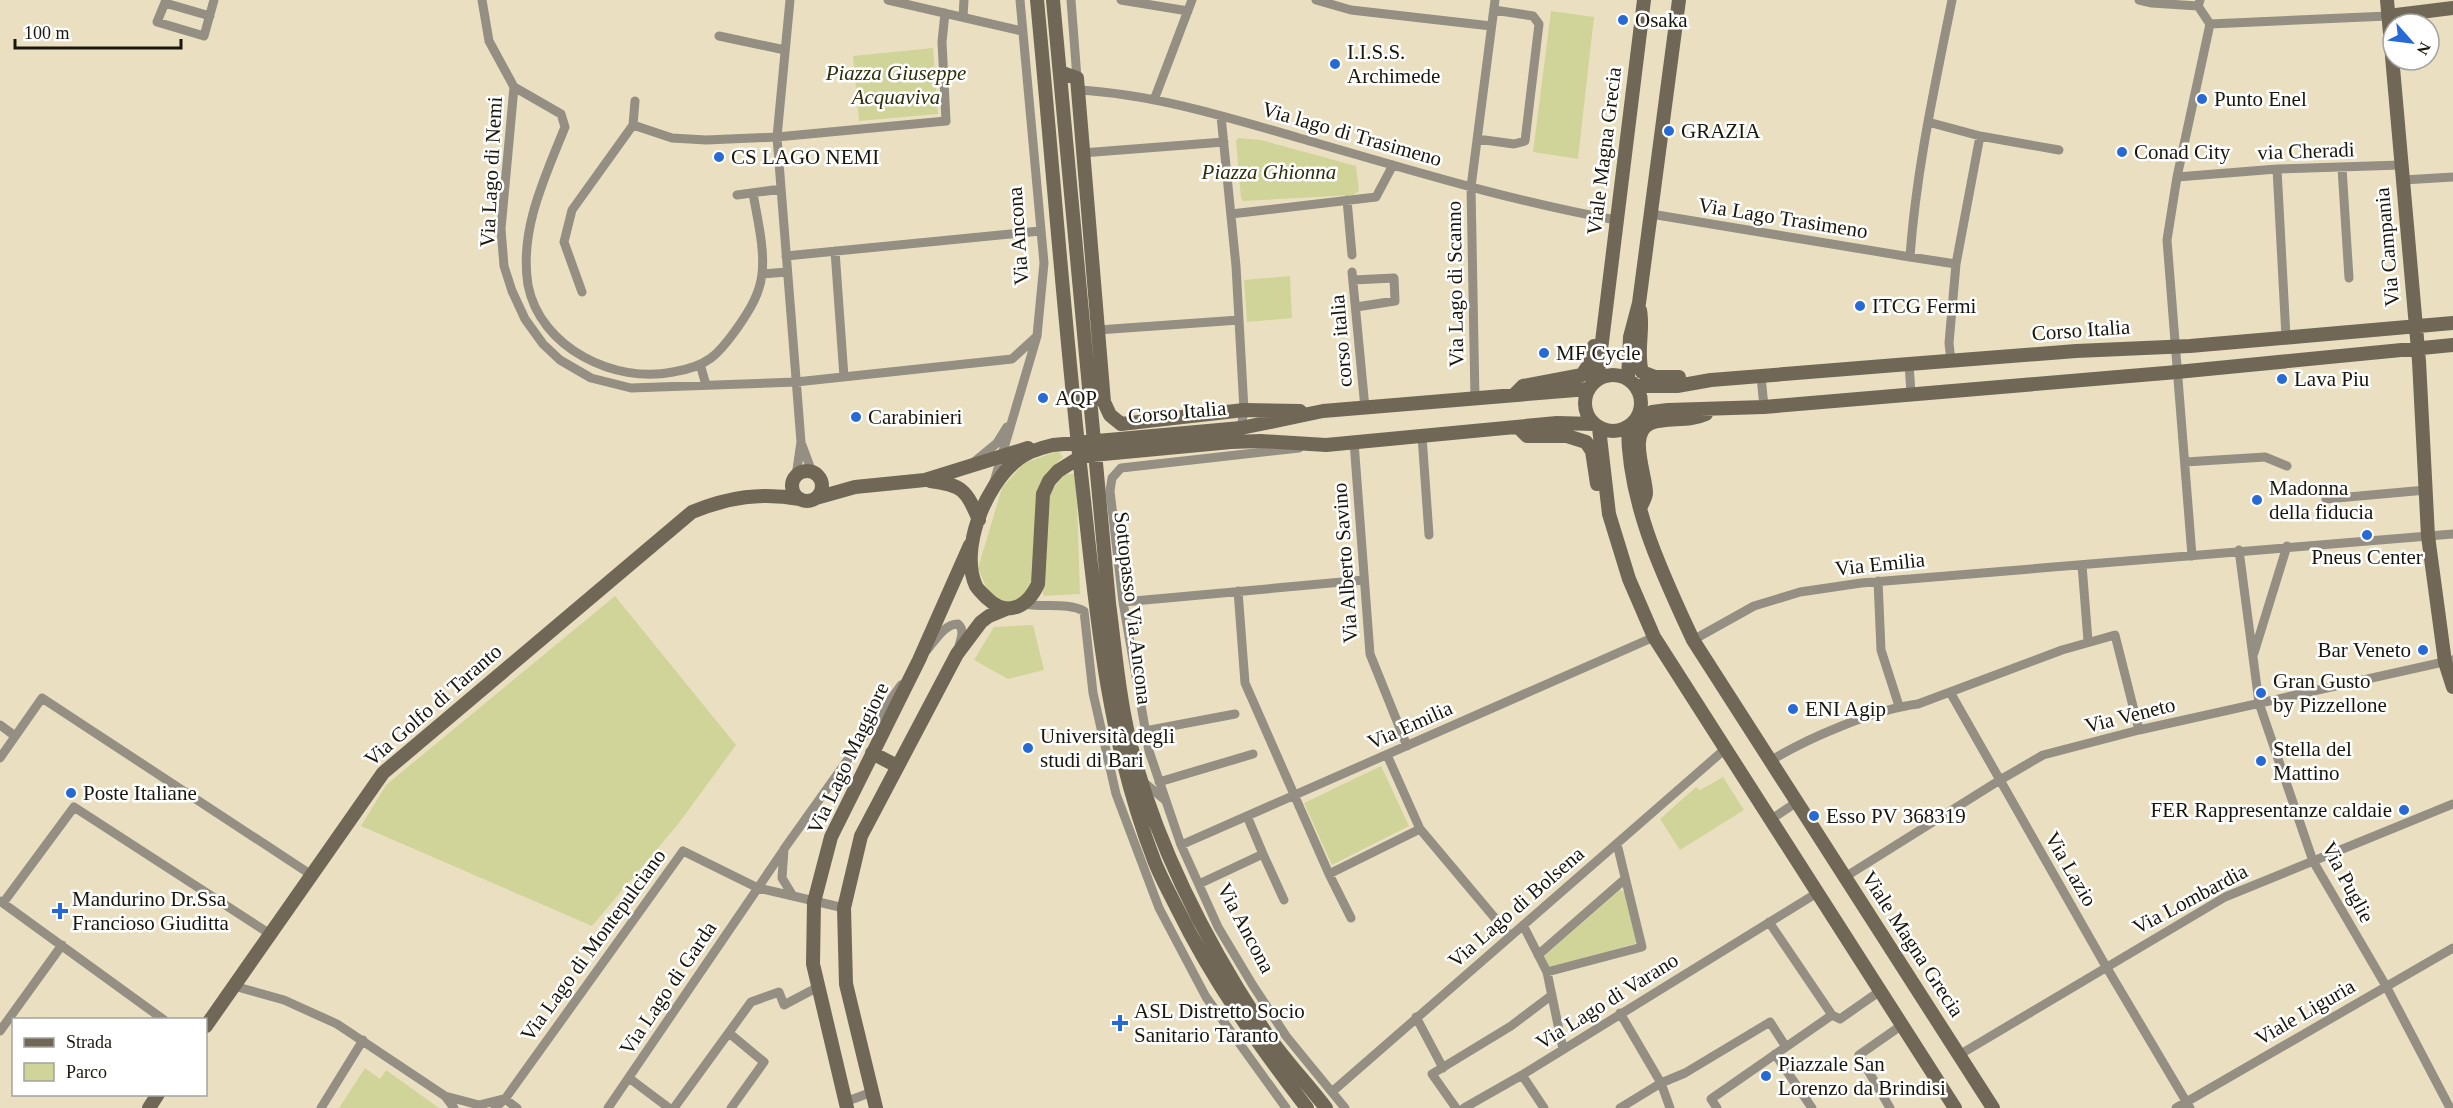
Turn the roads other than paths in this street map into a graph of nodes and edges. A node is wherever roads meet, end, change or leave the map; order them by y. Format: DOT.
graph roads {
  1 [pos="193,0"];
  2 [pos="214,0"];
  3 [pos="482,0"];
  4 [pos="790,0"];
  5 [pos="888,0"];
  6 [pos="964,0"];
  7 [pos="1020,0"];
  8 [pos="1037,0"];
  9 [pos="1053,0"];
  10 [pos="1071,0"];
  11 [pos="1192,0"];
  12 [pos="1316,0"];
  13 [pos="1644,0"];
  14 [pos="1679,0"];
  15 [pos="1952,0"];
  16 [pos="2139,0"];
  17 [pos="165,1"];
  18 [pos="1121,1"];
  19 [pos="2199,3"];
  20 [pos="1352,5"];
  21 [pos="1494,5"];
  22 [pos="2453,9"];
  23 [pos="1188,10"];
  24 [pos="190,11"];
  25 [pos="2425,12"];
  26 [pos="945,13"];
  27 [pos="210,16"];
  28 [pos="2381,16"];
  29 [pos="963,17"];
  30 [pos="2210,24"];
  31 [pos="1491,26"];
  32 [pos="1022,31"];
  33 [pos="719,36"];
  34 [pos="785,50"];
  35 [pos="1060,72"];
  36 [pos="2393,72"];
  37 [pos="1044,76"];
  38 [pos="1026,78"];
  39 [pos="1077,84"];
  40 [pos="514,87"];
  41 [pos="1154,100"];
  42 [pos="635,101"];
  43 [pos="1221,116"];
  44 [pos="1928,123"];
  45 [pos="633,125"];
  46 [pos="1980,136"];
  47 [pos="777,137"];
  48 [pos="1477,139"];
  49 [pos="1224,142"];
  50 [pos="2059,150"];
  51 [pos="1082,156"];
  52 [pos="1392,165"];
  53 [pos="2401,165"];
  54 [pos="2342,168"];
  55 [pos="2277,169"];
  56 [pos="2177,177"];
  57 [pos="2453,177"];
  58 [pos="2403,180"];
  59 [pos="1069,182"];
  60 [pos="1471,187"];
  61 [pos="781,189"];
  62 [pos="753,193"];
  63 [pos="737,195"];
  64 [pos="1347,200"];
  65 [pos="1231,214"];
  66 [pos="1651,214"];
  67 [pos="1616,220"];
  68 [pos="1040,231"];
  69 [pos="835,251"];
  70 [pos="1352,255"];
  71 [pos="786,256"];
  72 [pos="1910,257"];
  73 [pos="1956,264"];
  74 [pos="787,272"];
  75 [pos="762,274"];
  76 [pos="2349,278"];
  77 [pos="528,286"];
  78 [pos="512,291"];
  79 [pos="582,292"];
  80 [pos="1639,303"];
  81 [pos="1356,307"];
  82 [pos="1239,320"];
  83 [pos="2453,323"];
  84 [pos="2415,326"];
  85 [pos="1098,330"];
  86 [pos="1037,336"];
  87 [pos="2286,337"];
  88 [pos="2453,345"];
  89 [pos="2175,346"];
  90 [pos="2418,348"];
  91 [pos="1951,361"];
  92 [pos="700,364"];
  93 [pos="1909,364"];
  94 [pos="2177,372"];
  95 [pos="1761,376"];
  96 [pos="844,377"];
  97 [pos="1711,380"];
  98 [pos="796,382"];
  99 [pos="1588,382"];
  100 [pos="1631,382"];
  101 [pos="706,385"];
  102 [pos="1911,393"];
  103 [pos="1474,399"];
  104 [pos="1764,407"];
  105 [pos="1365,408"];
  106 [pos="1244,410"];
  107 [pos="1323,411"];
  108 [pos="1014,417"];
  109 [pos="1075,420"];
  110 [pos="1597,426"];
  111 [pos="1635,426"];
  112 [pos="1518,427"];
  113 [pos="1241,428"];
  114 [pos="1422,436"];
  115 [pos="801,442"];
  116 [pos="1354,442"];
  117 [pos="1053,445"];
  118 [pos="1326,445"];
  119 [pos="1003,455"];
  120 [pos="2185,462"];
  121 [pos="971,465"];
  122 [pos="2287,466"];
  123 [pos="815,475"];
  124 [pos="794,479"];
  125 [pos="925,480"];
  126 [pos="855,487"];
  127 [pos="2427,490"];
  128 [pos="758,495"];
  129 [pos="988,497"];
  130 [pos="816,498"];
  131 [pos="800,499"];
  132 [pos="2326,499"];
  133 [pos="1609,514"];
  134 [pos="979,520"];
  135 [pos="2453,534"];
  136 [pos="1429,535"];
  137 [pos="2428,536"];
  138 [pos="970,543"];
  139 [pos="2287,546"];
  140 [pos="2239,550"];
  141 [pos="2192,556"];
  142 [pos="2082,565"];
  143 [pos="1364,580"];
  144 [pos="1878,581"];
  145 [pos="1238,591"];
  146 [pos="1123,602"];
  147 [pos="1025,604"];
  148 [pos="1006,609"];
  149 [pos="1654,637"];
  150 [pos="1693,640"];
  151 [pos="2088,641"];
  152 [pos="957,654"];
  153 [pos="2252,658"];
  154 [pos="919,660"];
  155 [pos="2449,661"];
  156 [pos="2453,687"];
  157 [pos="1950,692"];
  158 [pos="2259,703"];
  159 [pos="1899,706"];
  160 [pos="1235,714"];
  161 [pos="0,725"];
  162 [pos="2139,730"];
  163 [pos="1145,731"];
  164 [pos="15,736"];
  165 [pos="1407,746"];
  166 [pos="1724,750"];
  167 [pos="872,753"];
  168 [pos="1253,754"];
  169 [pos="1387,755"];
  170 [pos="0,758"];
  171 [pos="1770,761"];
  172 [pos="897,766"];
  173 [pos="2000,780"];
  174 [pos="1134,781"];
  175 [pos="1160,782"];
  176 [pos="1295,795"];
  177 [pos="1166,802"];
  178 [pos="1797,802"];
  179 [pos="2453,804"];
  180 [pos="1122,810"];
  181 [pos="1247,816"];
  182 [pos="1770,820"];
  183 [pos="1420,829"];
  184 [pos="1617,844"];
  185 [pos="1181,845"];
  186 [pos="784,849"];
  187 [pos="1263,854"];
  188 [pos="2313,861"];
  189 [pos="310,874"];
  190 [pos="1329,874"];
  191 [pos="1845,877"];
  192 [pos="1625,879"];
  193 [pos="1199,884"];
  194 [pos="758,888"];
  195 [pos="1817,893"];
  196 [pos="1203,894"];
  197 [pos="793,896"];
  198 [pos="1284,900"];
  199 [pos="2,902"];
  200 [pos="814,902"];
  201 [pos="844,908"];
  202 [pos="1197,915"];
  203 [pos="1351,918"];
  204 [pos="1768,922"];
  205 [pos="1523,925"];
  206 [pos="270,934"];
  207 [pos="1510,936"];
  208 [pos="62,945"];
  209 [pos="2453,948"];
  210 [pos="1538,955"];
  211 [pos="2106,966"];
  212 [pos="1547,972"];
  213 [pos="234,986"];
  214 [pos="2386,986"];
  215 [pos="818,987"];
  216 [pos="1880,991"];
  217 [pos="1552,995"];
  218 [pos="1620,1013"];
  219 [pos="1832,1015"];
  220 [pos="1416,1017"];
  221 [pos="161,1018"];
  222 [pos="207,1025"];
  223 [pos="1902,1025"];
  224 [pos="0,1031"];
  225 [pos="729,1034"];
  226 [pos="363,1040"];
  227 [pos="1786,1047"];
  228 [pos="1563,1049"];
  229 [pos="1775,1054"];
  230 [pos="1959,1055"];
  231 [pos="1443,1068"];
  232 [pos="1522,1075"];
  233 [pos="629,1078"];
  234 [pos="1661,1083"];
  235 [pos="1333,1091"];
  236 [pos="872,1092"];
  237 [pos="445,1096"];
  238 [pos="505,1099"];
  239 [pos="846,1105"];
  240 [pos="2188,1105"];
  241 [pos="1281,1107"];
  242 [pos="2448,1107"];
  243 [pos="321,1108"];
  244 [pos="454,1108"];
  245 [pos="495,1108"];
  246 [pos="518,1108"];
  247 [pos="608,1108"];
  248 [pos="669,1108"];
  249 [pos="674,1108"];
  250 [pos="731,1108"];
  251 [pos="876,1108"];
  252 [pos="1307,1108"];
  253 [pos="1326,1108"];
  254 [pos="1345,1108"];
  255 [pos="1456,1108"];
  256 [pos="1464,1108"];
  257 [pos="1544,1108"];
  258 [pos="1620,1108"];
  259 [pos="1670,1108"];
  260 [pos="1717,1108"];
  261 [pos="1812,1108"];
  262 [pos="1890,1108"];
  263 [pos="1955,1108"];
  264 [pos="1993,1108"];
  265 [pos="2176,1108"];
  1 -- 24 [label="street"];
  2 -- 27 [label="street"];
  3 -- 40 [label="street"];
  4 -- 34 [label="street"];
  5 -- 26 [label="street"];
  6 -- 29 [label="street"];
  7 -- 32 [label="street, Via Ancona"];
  8 -- 37 [label="street, Via Ancona"];
  9 -- 35 [label="street"];
  10 -- 39 [label="street"];
  11 -- 23 [label="street"];
  12 -- 20 [label="street"];
  13 -- 67 [label="street, Viale Magna Grecia"];
  14 -- 66 [label="street"];
  15 -- 44 [label="street"];
  16 -- 19 [label="street"];
  17 -- 24 [label="street"];
  17 -- 27 [label="street"];
  18 -- 23 [label="street"];
  19 -- 30 [label="street"];
  20 -- 31 [label="street"];
  21 -- 31 [label="street, Via Lago di Scanno"];
  21 -- 48 [label="street"];
  22 -- 25 [label="street"];
  23 -- 41 [label="street"];
  24 -- 27 [label="street"];
  26 -- 29 [label="street"];
  26 -- 47 [label="street"];
  28 -- 30 [label="street"];
  29 -- 32 [label="street"];
  30 -- 56 [label="street"];
  31 -- 48 [label="street, Via Lago di Scanno"];
  32 -- 38 [label="street, Via Ancona"];
  33 -- 34 [label="street"];
  34 -- 47 [label="street"];
  35 -- 39 [label="street"];
  35 -- 59 [label="street"];
  36 -- 53 [label="street, Via Campania"];
  37 -- 38 [label="street"];
  37 -- 109 [label="street, Via Ancona"];
  38 -- 68 [label="street, Via Ancona"];
  39 -- 41 [label="street, Via lago di Trasimeno"];
  39 -- 51 [label="street"];
  40 -- 77 [label="street, Via Lago di Nemi"];
  40 -- 78 [label="street, Via Lago di Nemi"];
  41 -- 43 [label="street, Via lago di Trasimeno"];
  42 -- 45 [label="street"];
  43 -- 49 [label="street"];
  43 -- 52 [label="street, Via lago di Trasimeno"];
  44 -- 46 [label="street"];
  44 -- 72 [label="street"];
  45 -- 47 [label="street"];
  45 -- 79 [label="street"];
  46 -- 50 [label="street"];
  46 -- 73 [label="street"];
  47 -- 61 [label="street"];
  48 -- 60 [label="street, Via Lago di Scanno"];
  49 -- 51 [label="street"];
  49 -- 65 [label="street"];
  51 -- 59 [label="street"];
  51 -- 85 [label="street"];
  52 -- 60 [label="street, Via lago di Trasimeno"];
  52 -- 64 [label="street"];
  53 -- 54 [label="street, via Cheradi"];
  53 -- 58 [label="street, Via Campania"];
  54 -- 55 [label="street, via Cheradi"];
  54 -- 76 [label="street"];
  55 -- 56 [label="street, via Cheradi"];
  55 -- 87 [label="street"];
  56 -- 89 [label="street"];
  57 -- 58 [label="street"];
  58 -- 84 [label="street, Via Campania"];
  59 -- 174 [label="street, Sottopasso Via Ancona"];
  60 -- 67 [label="street, Via lago di Trasimeno"];
  60 -- 103 [label="street, Via Lago di Scanno"];
  61 -- 62 [label="street"];
  61 -- 71 [label="street"];
  62 -- 63 [label="street"];
  62 -- 75 [label="street"];
  64 -- 65 [label="street"];
  64 -- 70 [label="street"];
  65 -- 82 [label="street"];
  66 -- 72 [label="street, Via Lago Trasimeno"];
  66 -- 80 [label="street"];
  67 -- 99 [label="street, Viale Magna Grecia"];
  68 -- 69 [label="street"];
  68 -- 86 [label="street, Via Ancona"];
  69 -- 71 [label="street"];
  69 -- 96 [label="street"];
  71 -- 74 [label="street"];
  72 -- 73 [label="street, Via Lago Trasimeno"];
  73 -- 91 [label="street"];
  74 -- 75 [label="street"];
  74 -- 98 [label="street"];
  75 -- 92 [label="street"];
  77 -- 78 [label="street"];
  77 -- 92 [label="street, Via Lago di Nemi"];
  78 -- 101 [label="street, Via Lago di Nemi"];
  80 -- 97 [label="street, Corso Italia"];
  80 -- 100 [label="street"];
  81 -- 81 [label="street, corso italia"];
  81 -- 105 [label="street, corso italia"];
  82 -- 85 [label="street"];
  82 -- 106 [label="street"];
  83 -- 84 [label="street, Corso Italia"];
  84 -- 87 [label="street, Corso Italia"];
  84 -- 90 [label="street, Via Campania"];
  85 -- 106 [label="street"];
  86 -- 96 [label="street, Via Lago di Nemi"];
  86 -- 108 [label="street, Via Ancona"];
  87 -- 89 [label="street, Corso Italia"];
  88 -- 90 [label="street"];
  89 -- 91 [label="street, Corso Italia"];
  89 -- 94 [label="street"];
  90 -- 94 [label="street"];
  90 -- 127 [label="street, Via Campania"];
  91 -- 93 [label="street, Corso Italia"];
  92 -- 101 [label="street"];
  93 -- 95 [label="street, Corso Italia"];
  93 -- 102 [label="street"];
  94 -- 102 [label="street"];
  94 -- 120 [label="street"];
  95 -- 97 [label="street, Corso Italia"];
  95 -- 104 [label="street"];
  96 -- 98 [label="street, Via Lago di Nemi"];
  97 -- 100 [label="street, Corso Italia"];
  98 -- 101 [label="street, Via Lago di Nemi"];
  98 -- 115 [label="street"];
  99 -- 100 [label="street"];
  99 -- 103 [label="street, Corso Italia"];
  99 -- 110 [label="street"];
  100 -- 111 [label="street"];
  102 -- 104 [label="street"];
  103 -- 105 [label="street, Corso Italia"];
  104 -- 111 [label="street"];
  105 -- 107 [label="street, Corso Italia"];
  106 -- 107 [label="street"];
  106 -- 113 [label="street"];
  107 -- 113 [label="street, Corso Italia"];
  108 -- 119 [label="street, Via Ancona"];
  108 -- 121 [label="street"];
  109 -- 174 [label="street, Sottopasso Via Ancona"];
  110 -- 111 [label="street"];
  110 -- 112 [label="street, Corso Italia"];
  110 -- 133 [label="street"];
  111 -- 150 [label="street, Viale Magna Grecia"];
  112 -- 114 [label="street, Corso Italia"];
  112 -- 133 [label="street"];
  113 -- 117 [label="street, Corso Italia"];
  114 -- 116 [label="street, Corso Italia"];
  114 -- 136 [label="street"];
  115 -- 123 [label="street"];
  115 -- 124 [label="street"];
  116 -- 118 [label="street, Corso Italia"];
  116 -- 143 [label="street, Via Alberto Savino"];
  117 -- 119 [label="street"];
  117 -- 129 [label="street, Corso Italia"];
  118 -- 146 [label="street, Via Ancona"];
  118 -- 147 [label="street, Corso Italia"];
  119 -- 121 [label="street"];
  119 -- 129 [label="street, Via Ancona"];
  120 -- 122 [label="street"];
  120 -- 141 [label="street"];
  121 -- 125 [label="street"];
  123 -- 124 [label="street"];
  123 -- 126 [label="street"];
  123 -- 130 [label="street"];
  124 -- 128 [label="street, Via Golfo di Taranto"];
  124 -- 131 [label="street"];
  125 -- 126 [label="street"];
  125 -- 134 [label="street"];
  126 -- 130 [label="street"];
  127 -- 132 [label="street"];
  127 -- 137 [label="street, Via Campania"];
  128 -- 131 [label="street, Via Golfo di Taranto"];
  128 -- 189 [label="street, Via Golfo di Taranto"];
  129 -- 134 [label="street, Corso Italia"];
  130 -- 131 [label="street"];
  133 -- 149 [label="street"];
  134 -- 138 [label="street, Corso Italia"];
  135 -- 137 [label="street, Via Emilia"];
  137 -- 139 [label="street, Via Emilia"];
  137 -- 155 [label="street, Via Campania"];
  138 -- 148 [label="street, Corso Italia"];
  138 -- 154 [label="street, Via Lago Maggiore"];
  139 -- 140 [label="street, Via Emilia"];
  139 -- 153 [label="street, Via Puglie"];
  140 -- 141 [label="street, Via Emilia"];
  140 -- 153 [label="street, Via Puglie"];
  141 -- 142 [label="street, Via Emilia"];
  142 -- 144 [label="street, Via Emilia"];
  142 -- 151 [label="street"];
  143 -- 145 [label="street"];
  143 -- 165 [label="street, Via Alberto Savino"];
  144 -- 150 [label="street, Via Emilia"];
  144 -- 159 [label="street"];
  145 -- 146 [label="street"];
  145 -- 176 [label="street"];
  146 -- 163 [label="street, Via Ancona"];
  147 -- 148 [label="street"];
  147 -- 180 [label="street"];
  148 -- 152 [label="street"];
  149 -- 165 [label="street, Via Emilia"];
  149 -- 166 [label="street"];
  150 -- 171 [label="street, Viale Magna Grecia"];
  151 -- 157 [label="street"];
  151 -- 162 [label="street"];
  152 -- 154 [label="street, Via Lago di Garda"];
  152 -- 172 [label="street"];
  153 -- 158 [label="street, Via Puglie"];
  154 -- 167 [label="street, Via Lago Maggiore"];
  154 -- 186 [label="street, Via Lago di Garda"];
  155 -- 156 [label="street, Via Campania"];
  155 -- 158 [label="street, Via Veneto"];
  157 -- 159 [label="street"];
  157 -- 173 [label="street, Via Lazio"];
  158 -- 162 [label="street, Via Veneto"];
  158 -- 188 [label="street, Via Puglie"];
  159 -- 171 [label="street"];
  160 -- 163 [label="street"];
  161 -- 164 [label="street"];
  162 -- 173 [label="street, Via Veneto"];
  163 -- 175 [label="street, Via Ancona"];
  164 -- 170 [label="street"];
  164 -- 189 [label="street"];
  165 -- 169 [label="street, Via Emilia"];
  166 -- 182 [label="street"];
  166 -- 184 [label="street, Via Lago di Bolsena"];
  167 -- 172 [label="street"];
  167 -- 200 [label="street, Via Lago Maggiore"];
  168 -- 175 [label="street"];
  169 -- 176 [label="street, Via Emilia"];
  169 -- 183 [label="street"];
  171 -- 178 [label="street, Viale Magna Grecia"];
  172 -- 201 [label="street"];
  173 -- 191 [label="street, Via Veneto"];
  173 -- 211 [label="street, Via Lazio"];
  174 -- 177 [label="street"];
  174 -- 180 [label="street"];
  174 -- 202 [label="street, Sottopasso Via Ancona"];
  174 -- 252 [label="street, Sottopasso Via Ancona"];
  175 -- 177 [label="street, Via Ancona"];
  176 -- 181 [label="street, Via Emilia"];
  176 -- 190 [label="street"];
  177 -- 185 [label="street, Via Ancona"];
  178 -- 182 [label="street"];
  178 -- 191 [label="street, Viale Magna Grecia"];
  179 -- 188 [label="street, Via Lombardia"];
  180 -- 241 [label="street"];
  181 -- 185 [label="street, Via Emilia"];
  181 -- 187 [label="street"];
  182 -- 195 [label="street"];
  183 -- 190 [label="street"];
  183 -- 207 [label="street"];
  184 -- 192 [label="street"];
  184 -- 205 [label="street, Via Lago di Bolsena"];
  185 -- 193 [label="street, Via Ancona"];
  186 -- 194 [label="street, Via Lago di Garda"];
  186 -- 197 [label="street"];
  187 -- 193 [label="street"];
  187 -- 198 [label="street"];
  188 -- 211 [label="street, Via Lombardia"];
  188 -- 214 [label="street, Via Puglie"];
  189 -- 206 [label="street, Via Golfo di Taranto"];
  190 -- 203 [label="street"];
  191 -- 230 [label="street, Viale Magna Grecia"];
  192 -- 210 [label="street"];
  192 -- 212 [label="street"];
  193 -- 196 [label="street, Via Ancona"];
  194 -- 197 [label="street"];
  194 -- 233 [label="street, Via Lago di Garda"];
  194 -- 238 [label="street, Via Lago di Montepulciano"];
  195 -- 204 [label="street, Via Lago di Varano"];
  195 -- 216 [label="street"];
  196 -- 202 [label="street"];
  196 -- 235 [label="street, Via Ancona"];
  197 -- 200 [label="street"];
  199 -- 206 [label="street"];
  199 -- 208 [label="street"];
  200 -- 201 [label="street"];
  200 -- 215 [label="street, Via Lago Maggiore"];
  201 -- 236 [label="street"];
  202 -- 253 [label="street, Sottopasso Via Ancona"];
  204 -- 218 [label="street, Via Lago di Varano"];
  204 -- 219 [label="street"];
  205 -- 207 [label="street, Via Lago di Bolsena"];
  205 -- 210 [label="street"];
  206 -- 213 [label="street, Via Golfo di Taranto"];
  207 -- 220 [label="street, Via Lago di Bolsena"];
  208 -- 221 [label="street"];
  208 -- 224 [label="street"];
  209 -- 214 [label="street, Viale Liguria"];
  210 -- 212 [label="street"];
  211 -- 230 [label="street, Via Lombardia"];
  211 -- 240 [label="street, Via Lazio"];
  212 -- 217 [label="street"];
  213 -- 222 [label="street, Via Golfo di Taranto"];
  213 -- 226 [label="street"];
  214 -- 240 [label="street, Viale Liguria"];
  214 -- 242 [label="street, Via Puglie"];
  215 -- 225 [label="street"];
  215 -- 239 [label="street, Via Lago Maggiore"];
  216 -- 219 [label="street"];
  216 -- 223 [label="street"];
  217 -- 228 [label="street"];
  217 -- 231 [label="street"];
  218 -- 228 [label="street, Via Lago di Varano"];
  218 -- 234 [label="street"];
  219 -- 227 [label="street"];
  220 -- 231 [label="street"];
  220 -- 235 [label="street, Via Lago di Bolsena"];
  223 -- 262 [label="street"];
  223 -- 263 [label="street"];
  225 -- 249 [label="street"];
  225 -- 250 [label="street"];
  226 -- 237 [label="street"];
  226 -- 243 [label="street"];
  227 -- 229 [label="street"];
  227 -- 234 [label="street"];
  228 -- 232 [label="street, Via Lago di Varano"];
  229 -- 260 [label="street"];
  229 -- 261 [label="street"];
  230 -- 264 [label="street, Viale Magna Grecia"];
  231 -- 255 [label="street"];
  232 -- 256 [label="street, Via Lago di Varano"];
  232 -- 257 [label="street"];
  233 -- 247 [label="street, Via Lago di Garda"];
  233 -- 248 [label="street"];
  234 -- 258 [label="street"];
  234 -- 259 [label="street"];
  235 -- 254 [label="street, Via Ancona"];
  236 -- 239 [label="street"];
  236 -- 251 [label="street"];
  237 -- 238 [label="street"];
  237 -- 244 [label="street"];
  238 -- 245 [label="street, Via Lago di Montepulciano"];
  238 -- 246 [label="street"];
  240 -- 265 [label="street, Viale Liguria"];
}
